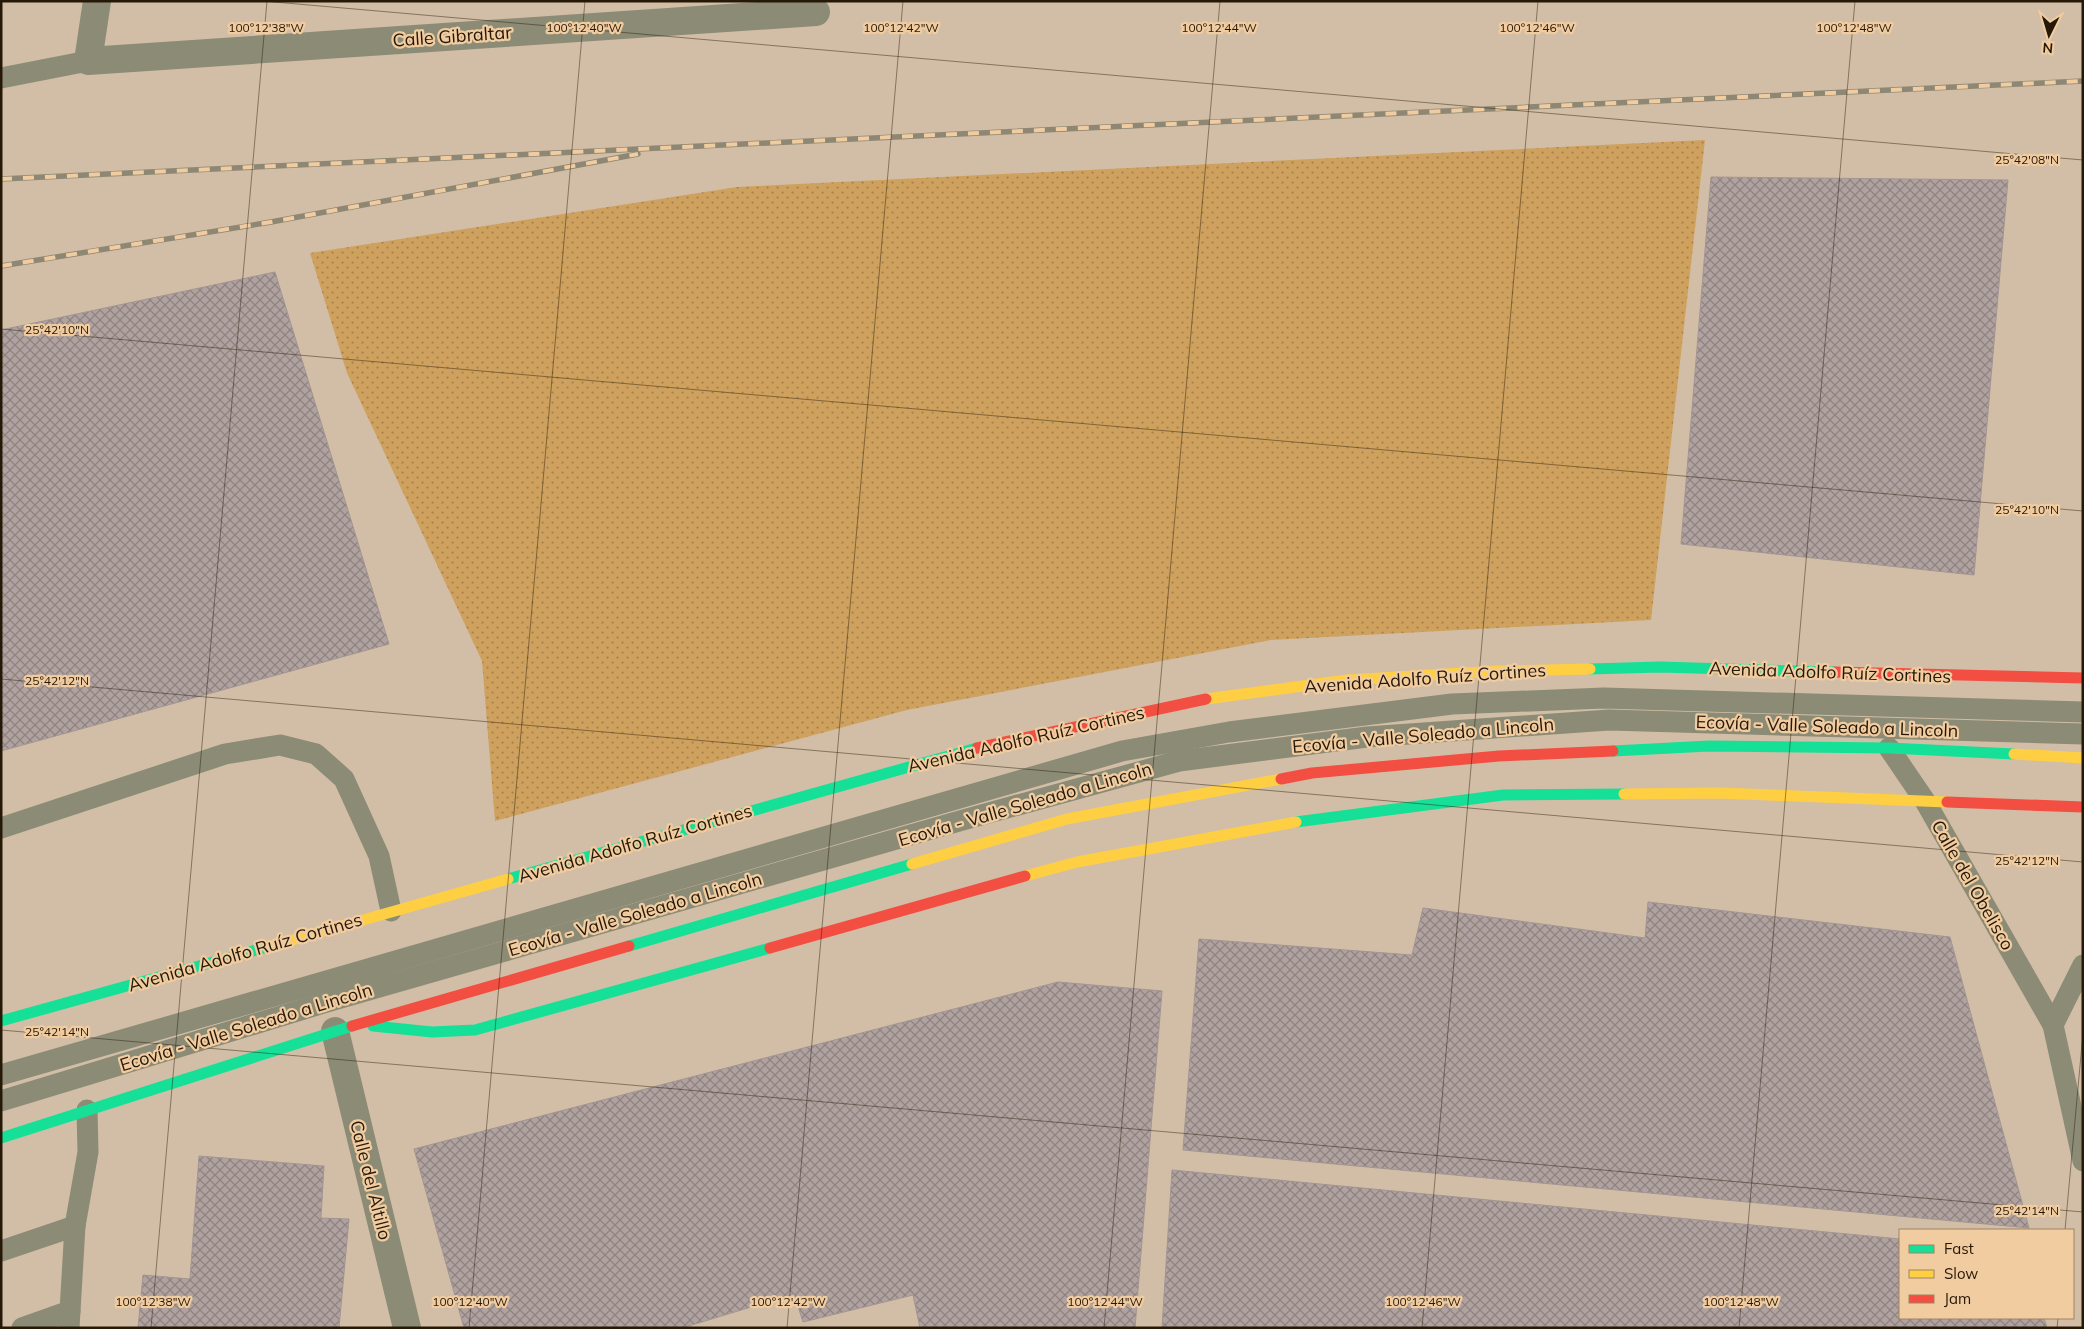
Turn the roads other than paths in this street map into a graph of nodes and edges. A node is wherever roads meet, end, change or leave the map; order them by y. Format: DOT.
graph roads {
  1 [pos="97,1"];
  2 [pos="731,9"];
  3 [pos="816,12"];
  4 [pos="88,62"];
  5 [pos="1,78"];
  6 [pos="2083,678"];
  7 [pos="2083,712"];
  8 [pos="2083,734"];
  9 [pos="1889,748"];
  10 [pos="2083,758"];
  11 [pos="1925,801"];
  12 [pos="2083,807"];
  13 [pos="1,828"];
  14 [pos="390,911"];
  15 [pos="2083,964"];
  16 [pos="1,1021"];
  17 [pos="362,1024"];
  18 [pos="2053,1025"];
  19 [pos="335,1032"];
  20 [pos="1,1075"];
  21 [pos="1,1101"];
  22 [pos="87,1110"];
  23 [pos="1,1138"];
  24 [pos="2083,1161"];
  25 [pos="75,1226"];
  26 [pos="1,1251"];
  27 [pos="70,1319"];
  28 [pos="22,1328"];
  29 [pos="407,1328"];
  1 -- 4 [label="street"];
  2 -- 3 [label="street, Calle Gibraltar"];
  2 -- 4 [label="street, Calle Gibraltar"];
  4 -- 5 [label="lane"];
  6 -- 14 [label="main road, Avenida Adolfo Ruíz Cortines"];
  7 -- 20 [label="lane"];
  8 -- 21 [label="lane, Ecovía - Valle Soleado a Lincoln"];
  9 -- 10 [label="main road"];
  9 -- 11 [label="lane, Calle del Obelisco"];
  9 -- 17 [label="main road"];
  11 -- 12 [label="main road"];
  11 -- 17 [label="main road"];
  11 -- 18 [label="lane, Calle del Obelisco"];
  13 -- 14 [label="lane"];
  14 -- 16 [label="main road, Avenida Adolfo Ruíz Cortines"];
  15 -- 18 [label="lane"];
  17 -- 19 [label="main road"];
  18 -- 24 [label="lane, Calle del Obelisco"];
  19 -- 22 [label="main road"];
  19 -- 29 [label="street, Calle del Altillo"];
  22 -- 23 [label="main road"];
  22 -- 25 [label="lane"];
  25 -- 26 [label="lane"];
  25 -- 27 [label="lane"];
  27 -- 28 [label="lane"];
}
